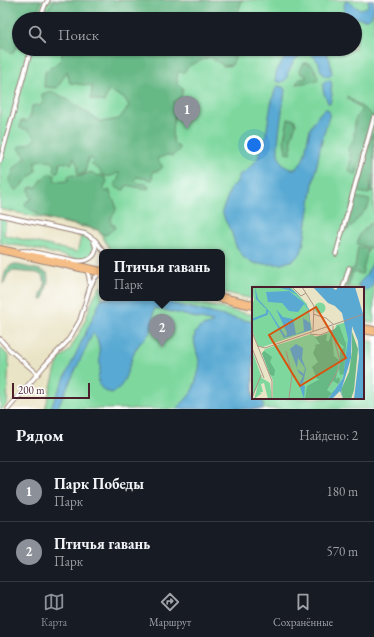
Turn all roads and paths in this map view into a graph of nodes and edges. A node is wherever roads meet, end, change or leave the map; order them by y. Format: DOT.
graph roads {
  1 [pos="48,0"];
  2 [pos="42,12"];
  3 [pos="29,56"];
  4 [pos="374,117"];
  5 [pos="0,161"];
  6 [pos="0,215"];
  7 [pos="88,235"];
  8 [pos="0,248"];
  9 [pos="102,249"];
  10 [pos="0,251"];
  11 [pos="14,251"];
  12 [pos="336,254"];
  13 [pos="349,268"];
  14 [pos="87,270"];
  15 [pos="99,272"];
  16 [pos="99,272"];
  17 [pos="99,274"];
  18 [pos="90,287"];
  19 [pos="343,287"];
  20 [pos="225,297"];
  21 [pos="225,301"];
  22 [pos="252,303"];
  23 [pos="252,307"];
  24 [pos="364,327"];
  25 [pos="374,329"];
  26 [pos="364,331"];
  27 [pos="374,333"];
  28 [pos="0,339"];
  29 [pos="38,374"];
  30 [pos="8,409"];
  1 -- 2 [label="street"];
  3 -- 5 [label="street"];
  4 -- 12 [label="street"];
  6 -- 7 [label="street"];
  7 -- 9 [label="street"];
  7 -- 11 [label="street"];
  8 -- 11 [label="main road"];
  10 -- 14 [label="main road"];
  11 -- 15 [label="main road"];
  13 -- 19 [label="street"];
  14 -- 16 [label="main road"];
  14 -- 18 [label="street"];
  17 -- 18 [label="street"];
  18 -- 29 [label="street"];
  20 -- 22 [label="main road"];
  21 -- 23 [label="main road"];
  24 -- 25 [label="main road"];
  26 -- 27 [label="main road"];
  28 -- 29 [label="street"];
  29 -- 30 [label="street"];
}
